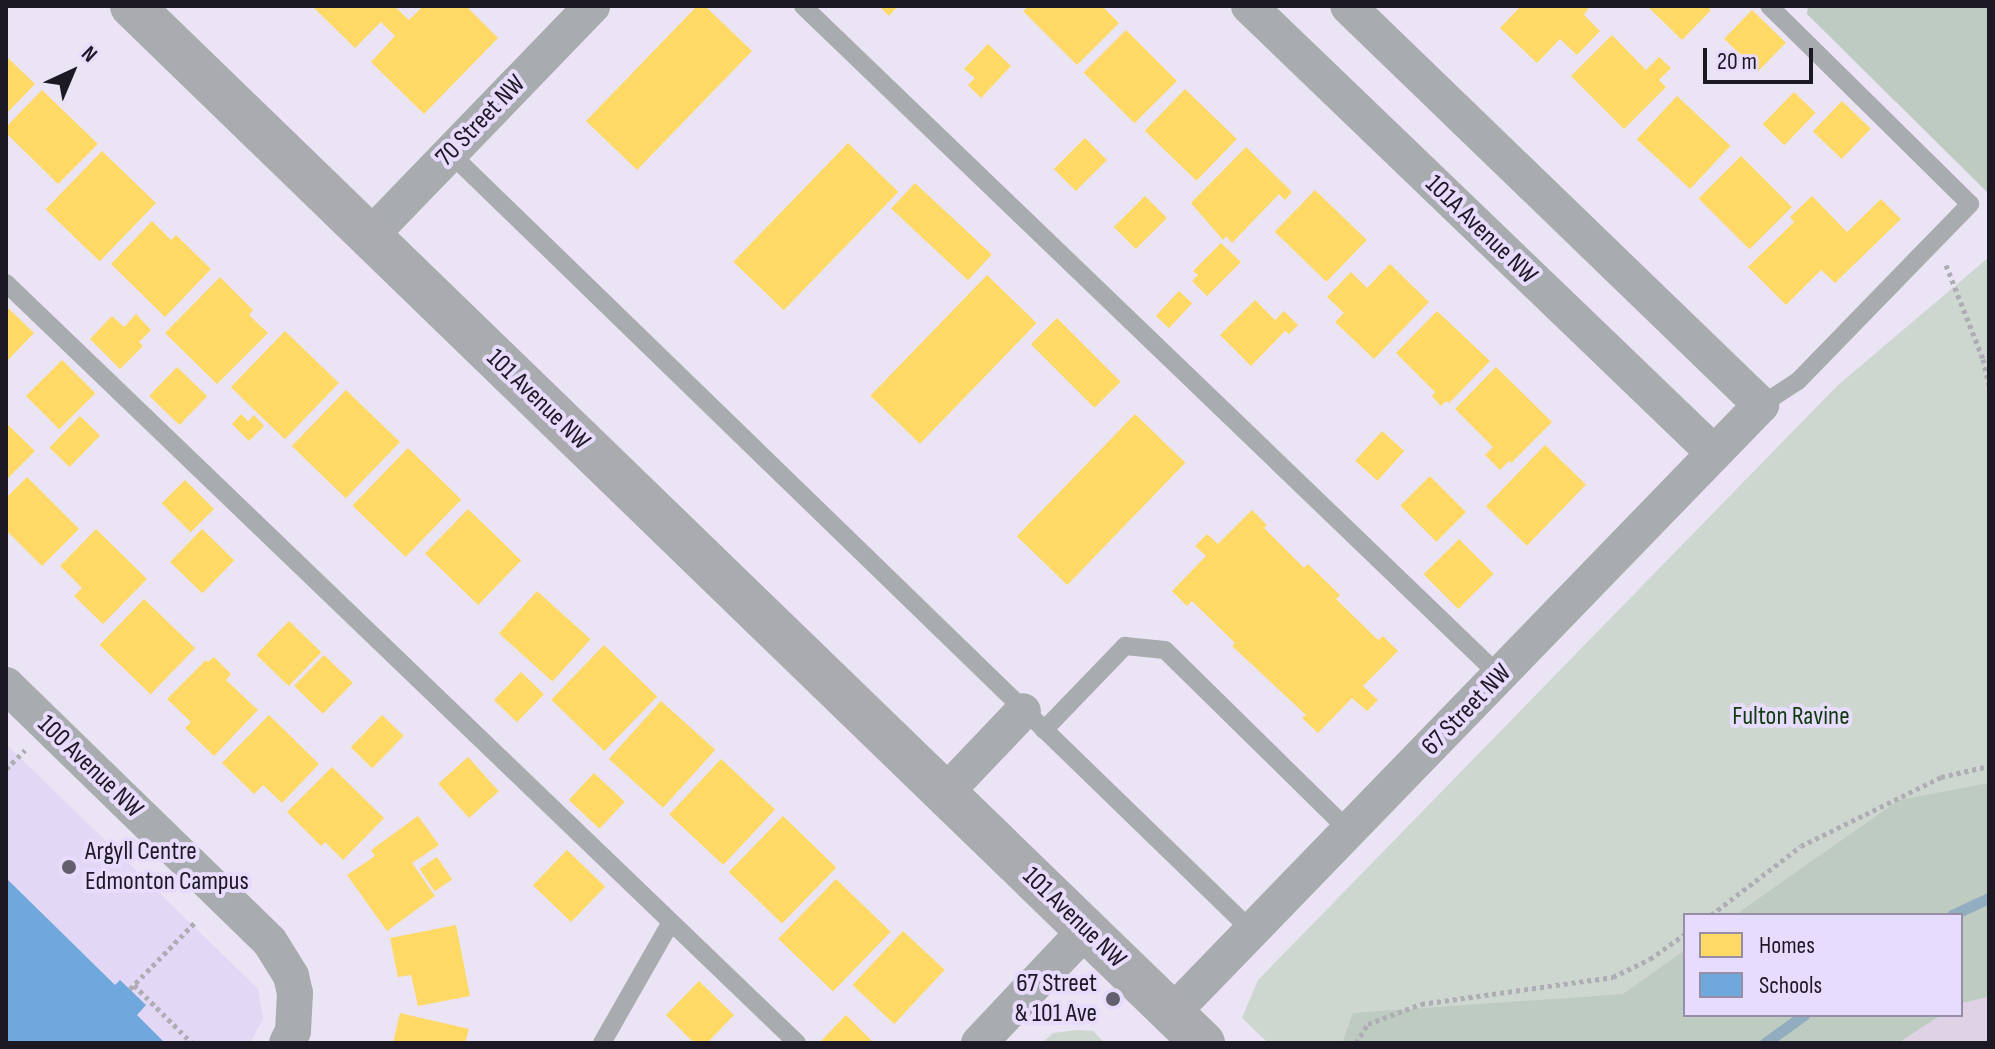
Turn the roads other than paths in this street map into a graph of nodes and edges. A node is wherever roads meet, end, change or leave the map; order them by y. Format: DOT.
graph roads {
  1 [pos="132,6"];
  2 [pos="592,6"];
  3 [pos="803,6"];
  4 [pos="1249,6"];
  5 [pos="1348,6"];
  6 [pos="1769,6"];
  7 [pos="450,153"];
  8 [pos="370,236"];
  9 [pos="6,283"];
  10 [pos="1761,405"];
  11 [pos="1714,453"];
  12 [pos="1500,676"];
  13 [pos="6,685"];
  14 [pos="1034,720"];
  15 [pos="945,793"];
  16 [pos="1350,832"];
  17 [pos="671,922"];
  18 [pos="1086,930"];
  19 [pos="1252,931"];
  20 [pos="1172,1013"];
  21 [pos="287,1043"];
  22 [pos="602,1043"];
  23 [pos="797,1043"];
  24 [pos="979,1043"];
  25 [pos="1203,1043"];
  1 -- 8 [label="main road, 101 Avenue NW"];
  2 -- 7 [label="street, 70 Street NW"];
  3 -- 12 [label="lane"];
  4 -- 11 [label="street, 101A Avenue NW"];
  5 -- 10 [label="street"];
  6 -- 10 [label="lane"];
  7 -- 8 [label="street, 70 Street NW"];
  7 -- 14 [label="lane"];
  8 -- 15 [label="main road, 101 Avenue NW"];
  9 -- 17 [label="lane"];
  10 -- 11 [label="street, 67 Street NW"];
  11 -- 12 [label="street, 67 Street NW"];
  12 -- 16 [label="street, 67 Street NW"];
  13 -- 21 [label="street, 100 Avenue NW"];
  14 -- 15 [label="street"];
  14 -- 16 [label="lane"];
  14 -- 19 [label="lane"];
  15 -- 18 [label="main road, 101 Avenue NW"];
  16 -- 19 [label="street, 67 Street NW"];
  17 -- 22 [label="lane"];
  17 -- 23 [label="lane"];
  18 -- 20 [label="main road, 101 Avenue NW"];
  18 -- 24 [label="street"];
  19 -- 20 [label="street, 67 Street NW"];
  20 -- 25 [label="main road, 101 Avenue NW"];
}
